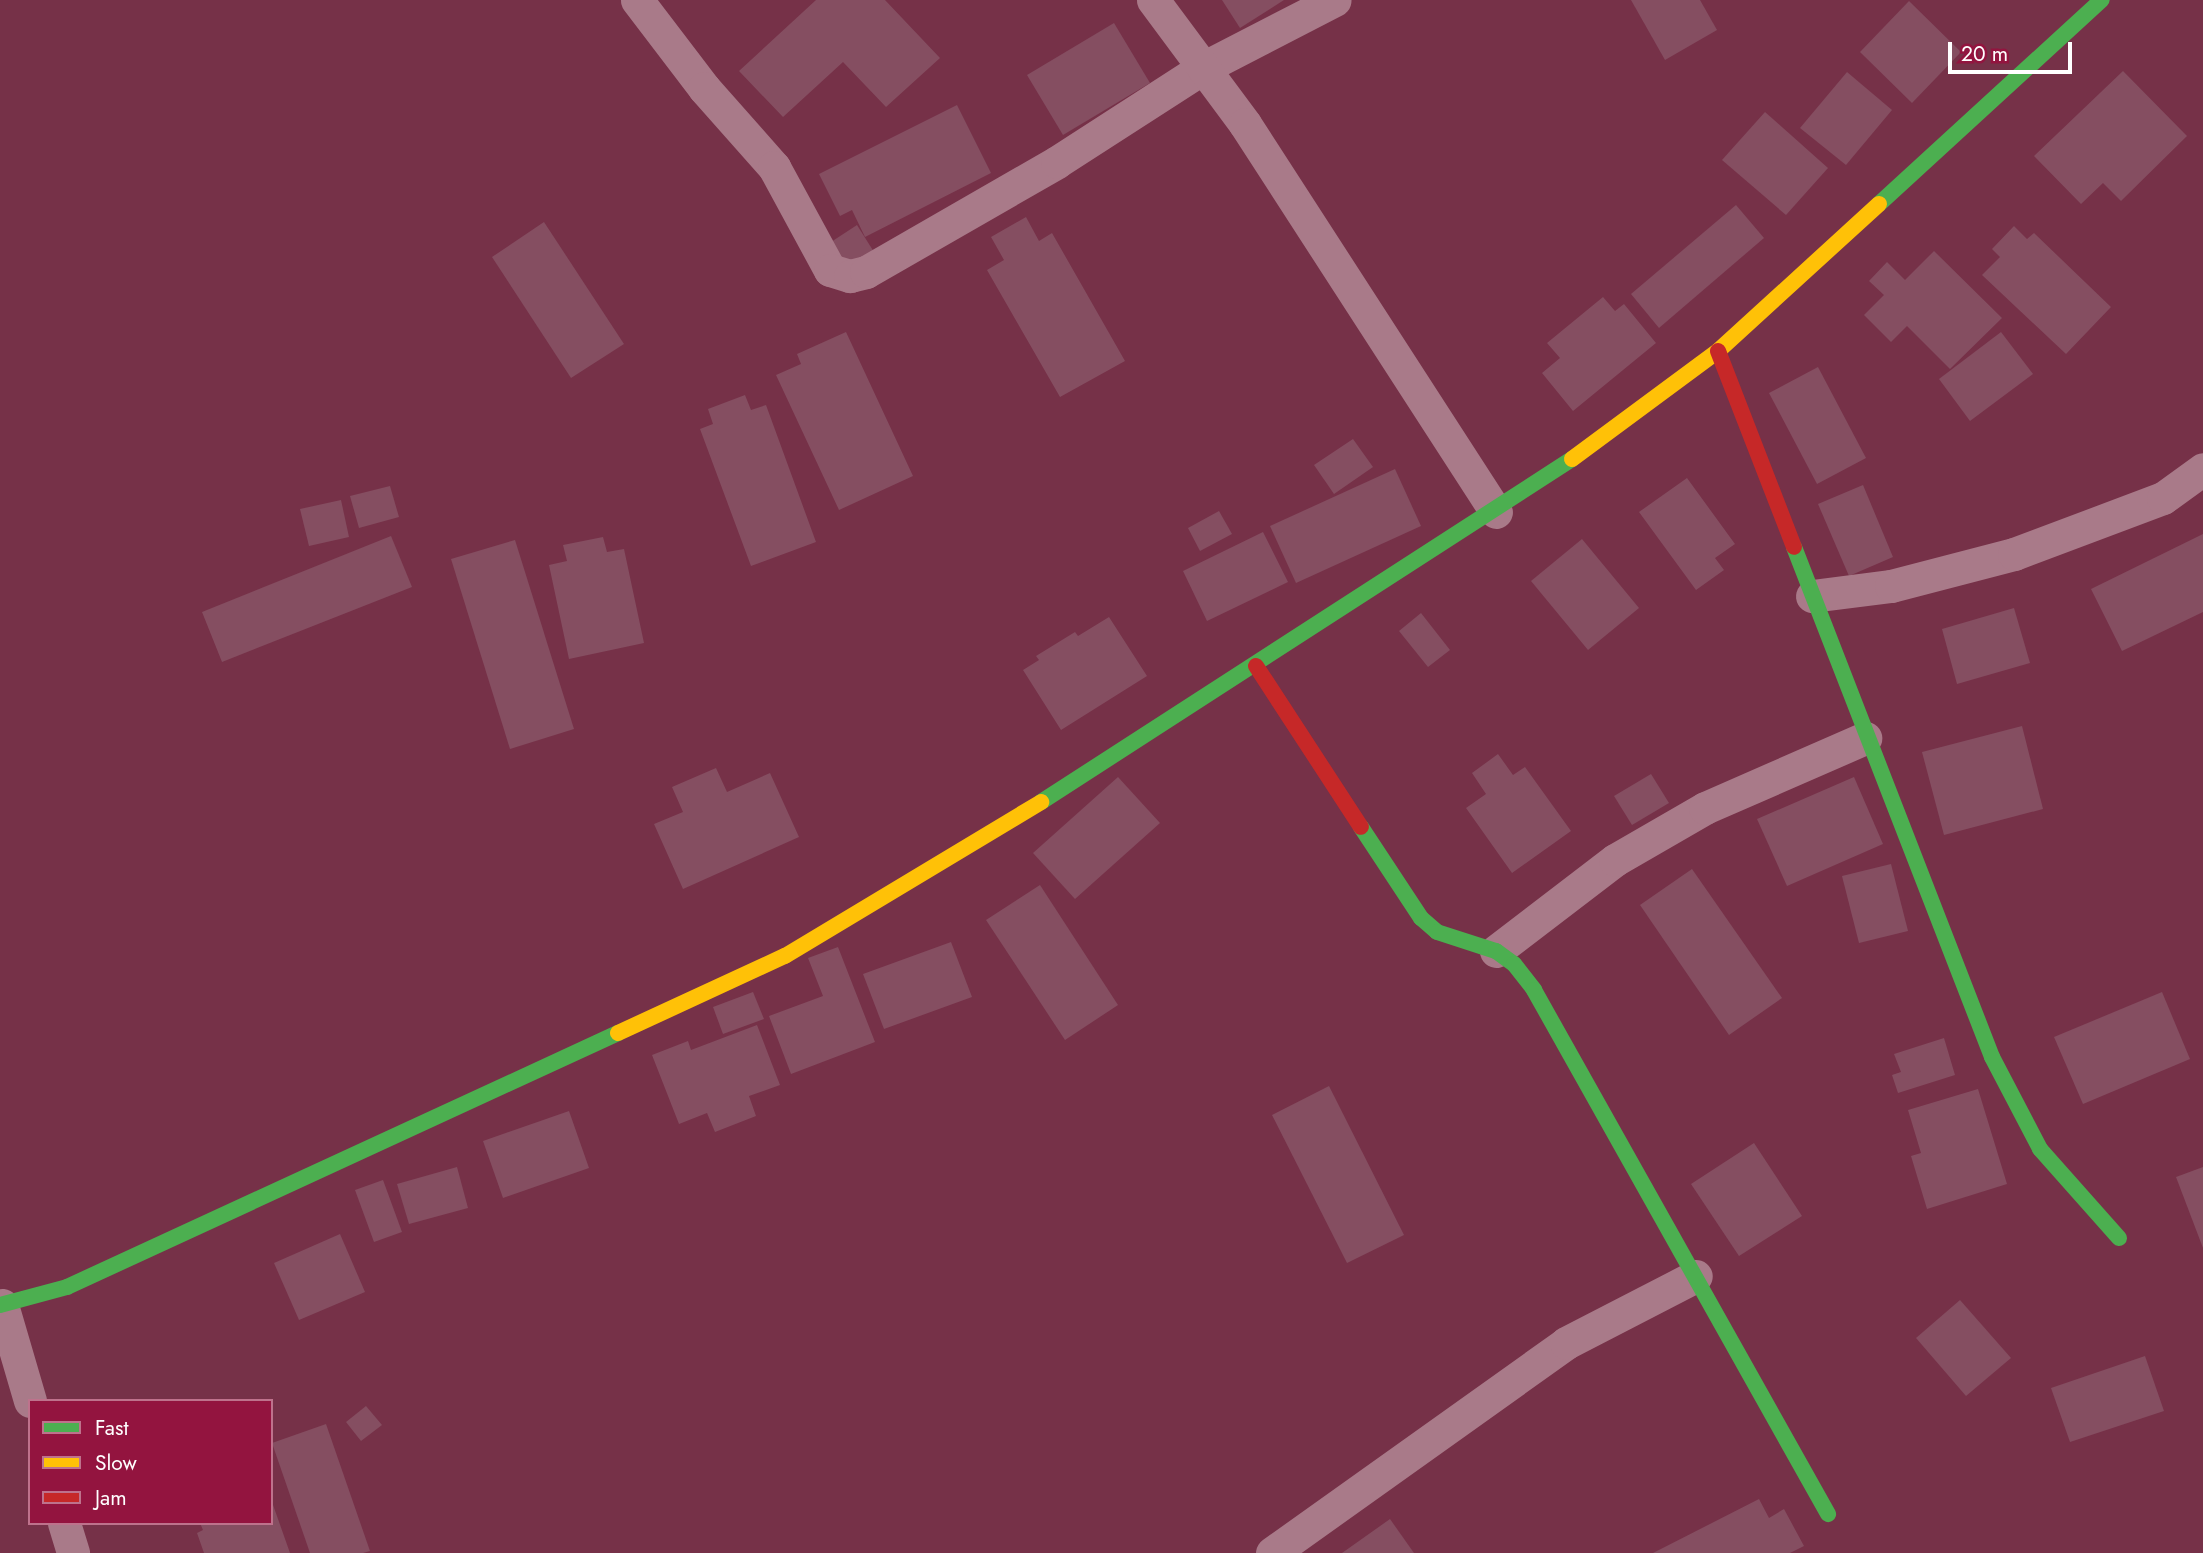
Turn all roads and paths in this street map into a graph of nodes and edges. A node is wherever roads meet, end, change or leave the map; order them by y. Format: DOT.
graph roads {
  1 [pos="637,0"];
  2 [pos="1153,0"];
  3 [pos="1335,0"];
  4 [pos="2102,0"];
  5 [pos="1203,68"];
  6 [pos="1718,351"];
  7 [pos="2203,469"];
  8 [pos="1496,513"];
  9 [pos="1812,596"];
  10 [pos="1256,666"];
  11 [pos="1865,738"];
  12 [pos="1496,951"];
  13 [pos="2119,1238"];
  14 [pos="1696,1276"];
  15 [pos="1,1305"];
  16 [pos="29,1399"];
  17 [pos="1828,1514"];
  18 [pos="65,1525"];
  19 [pos="73,1553"];
  20 [pos="1272,1553"];
  1 -- 5 [label="street"];
  2 -- 5 [label="street"];
  3 -- 5 [label="street"];
  4 -- 6 [label="street"];
  5 -- 8 [label="street"];
  6 -- 8 [label="street"];
  6 -- 9 [label="street"];
  7 -- 9 [label="street"];
  8 -- 10 [label="street"];
  9 -- 11 [label="street"];
  10 -- 12 [label="street"];
  10 -- 15 [label="street"];
  11 -- 12 [label="street"];
  11 -- 13 [label="street"];
  12 -- 14 [label="street"];
  14 -- 17 [label="street"];
  14 -- 20 [label="street"];
  15 -- 16 [label="street"];
  18 -- 19 [label="street"];
}
